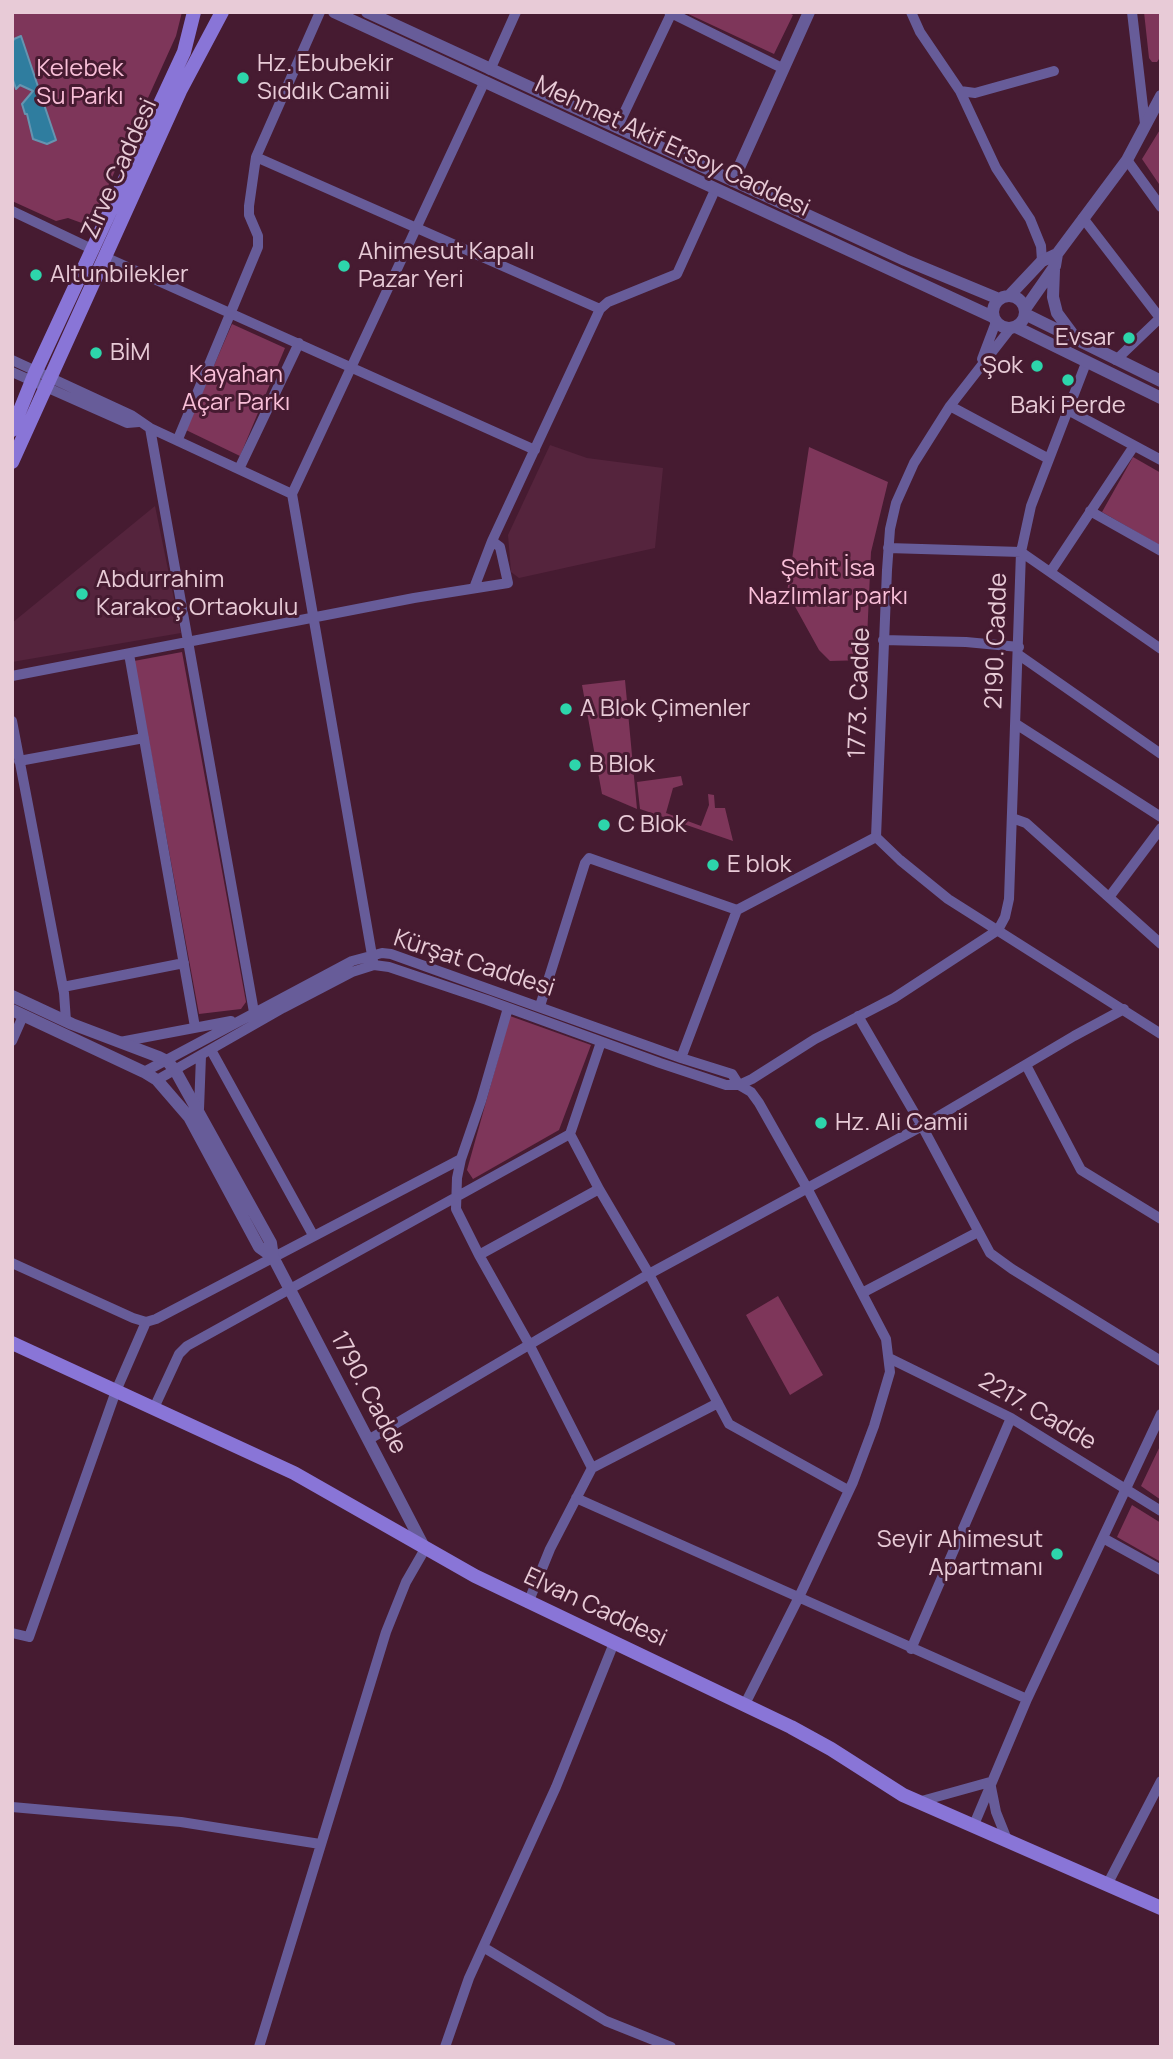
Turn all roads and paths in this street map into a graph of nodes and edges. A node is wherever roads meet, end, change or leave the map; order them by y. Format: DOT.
graph roads {
  1 [pos="194,12"];
  2 [pos="222,12"];
  3 [pos="320,12"];
  4 [pos="334,12"];
  5 [pos="367,12"];
  6 [pos="516,12"];
  7 [pos="809,12"];
  8 [pos="911,12"];
  9 [pos="1132,12"];
  10 [pos="671,13"];
  11 [pos="782,68"];
  12 [pos="490,70"];
  13 [pos="1054,71"];
  14 [pos="484,83"];
  15 [pos="960,91"];
  16 [pos="1161,96"];
  17 [pos="1146,125"];
  18 [pos="617,128"];
  19 [pos="256,157"];
  20 [pos="1127,160"];
  21 [pos="733,181"];
  22 [pos="715,190"];
  23 [pos="1161,207"];
  24 [pos="12,211"];
  25 [pos="1083,218"];
  26 [pos="418,228"];
  27 [pos="99,254"];
  28 [pos="1051,260"];
  29 [pos="1004,297"];
  30 [pos="600,309"];
  31 [pos="1025,312"];
  32 [pos="231,313"];
  33 [pos="1160,318"];
  34 [pos="995,320"];
  35 [pos="1013,328"];
  36 [pos="1079,342"];
  37 [pos="299,343"];
  38 [pos="12,360"];
  39 [pos="1116,360"];
  40 [pos="1086,363"];
  41 [pos="979,366"];
  42 [pos="353,367"];
  43 [pos="12,372"];
  44 [pos="41,379"];
  45 [pos="1161,381"];
  46 [pos="1161,398"];
  47 [pos="950,406"];
  48 [pos="1068,410"];
  49 [pos="150,428"];
  50 [pos="12,430"];
  51 [pos="178,439"];
  52 [pos="1134,446"];
  53 [pos="535,450"];
  54 [pos="1049,459"];
  55 [pos="1161,460"];
  56 [pos="12,461"];
  57 [pos="239,469"];
  58 [pos="292,494"];
  59 [pos="1090,511"];
  60 [pos="492,541"];
  61 [pos="888,548"];
  62 [pos="1161,551"];
  63 [pos="1021,552"];
  64 [pos="1051,571"];
  65 [pos="474,588"];
  66 [pos="312,618"];
  67 [pos="883,640"];
  68 [pos="188,642"];
  69 [pos="1161,649"];
  70 [pos="1019,651"];
  71 [pos="129,654"];
  72 [pos="12,676"];
  73 [pos="12,721"];
  74 [pos="1016,724"];
  75 [pos="144,738"];
  76 [pos="1161,754"];
  77 [pos="19,761"];
  78 [pos="1161,817"];
  79 [pos="1012,818"];
  80 [pos="1161,828"];
  81 [pos="876,837"];
  82 [pos="1110,896"];
  83 [pos="737,910"];
  84 [pos="999,930"];
  85 [pos="1161,944"];
  86 [pos="373,960"];
  87 [pos="184,963"];
  88 [pos="63,987"];
  89 [pos="12,996"];
  90 [pos="540,1006"];
  91 [pos="508,1008"];
  92 [pos="1125,1009"];
  93 [pos="254,1012"];
  94 [pos="18,1013"];
  95 [pos="858,1016"];
  96 [pos="239,1020"];
  97 [pos="66,1021"];
  98 [pos="194,1027"];
  99 [pos="1161,1034"];
  100 [pos="12,1041"];
  101 [pos="120,1042"];
  102 [pos="601,1042"];
  103 [pos="211,1050"];
  104 [pos="201,1056"];
  105 [pos="681,1058"];
  106 [pos="171,1065"];
  107 [pos="1026,1065"];
  108 [pos="145,1072"];
  109 [pos="157,1080"];
  110 [pos="739,1085"];
  111 [pos="199,1109"];
  112 [pos="922,1126"];
  113 [pos="570,1134"];
  114 [pos="461,1159"];
  115 [pos="807,1188"];
  116 [pos="599,1189"];
  117 [pos="456,1195"];
  118 [pos="1161,1219"];
  119 [pos="978,1231"];
  120 [pos="313,1235"];
  121 [pos="479,1255"];
  122 [pos="273,1257"];
  123 [pos="12,1263"];
  124 [pos="649,1274"];
  125 [pos="289,1289"];
  126 [pos="862,1293"];
  127 [pos="146,1322"];
  128 [pos="12,1343"];
  129 [pos="529,1343"];
  130 [pos="888,1358"];
  131 [pos="1161,1361"];
  132 [pos="116,1391"];
  133 [pos="718,1403"];
  134 [pos="154,1408"];
  135 [pos="1161,1414"];
  136 [pos="1011,1418"];
  137 [pos="368,1440"];
  138 [pos="592,1468"];
  139 [pos="1126,1489"];
  140 [pos="848,1490"];
  141 [pos="576,1498"];
  142 [pos="1161,1511"];
  143 [pos="1103,1538"];
  144 [pos="425,1549"];
  145 [pos="1161,1570"];
  146 [pos="799,1597"];
  147 [pos="528,1603"];
  148 [pos="12,1633"];
  149 [pos="614,1643"];
  150 [pos="911,1649"];
  151 [pos="1027,1699"];
  152 [pos="745,1704"];
  153 [pos="1161,1781"];
  154 [pos="990,1782"];
  155 [pos="918,1802"];
  156 [pos="12,1807"];
  157 [pos="973,1827"];
  158 [pos="1008,1842"];
  159 [pos="320,1844"];
  160 [pos="1107,1885"];
  161 [pos="1161,1908"];
  162 [pos="483,1947"];
  163 [pos="259,2047"];
  164 [pos="446,2047"];
  165 [pos="671,2047"];
  1 -- 27 [label="main road, Zirve Caddesi"];
  2 -- 27 [label="main road, Zirve Caddesi"];
  3 -- 19 [label="street"];
  4 -- 14 [label="street, Mehmet Akif Ersoy Caddesi"];
  5 -- 12 [label="street, Mehmet Akif Ersoy Caddesi"];
  6 -- 12 [label="street"];
  7 -- 11 [label="street"];
  8 -- 15 [label="street"];
  9 -- 17 [label="street"];
  10 -- 11 [label="street"];
  10 -- 18 [label="street"];
  11 -- 21 [label="street"];
  12 -- 18 [label="street, Mehmet Akif Ersoy Caddesi"];
  13 -- 15 [label="street"];
  14 -- 22 [label="street, Mehmet Akif Ersoy Caddesi"];
  14 -- 26 [label="street"];
  15 -- 28 [label="street"];
  16 -- 17 [label="street"];
  17 -- 20 [label="street"];
  18 -- 21 [label="street, Mehmet Akif Ersoy Caddesi"];
  19 -- 26 [label="street"];
  19 -- 32 [label="street"];
  20 -- 23 [label="street"];
  20 -- 25 [label="street"];
  21 -- 29 [label="street, Mehmet Akif Ersoy Caddesi"];
  22 -- 30 [label="street"];
  22 -- 34 [label="street, Mehmet Akif Ersoy Caddesi"];
  24 -- 27 [label="street"];
  25 -- 28 [label="street"];
  25 -- 33 [label="street"];
  26 -- 30 [label="street"];
  26 -- 42 [label="street"];
  27 -- 32 [label="street"];
  27 -- 44 [label="main road, Zirve Caddesi"];
  28 -- 29 [label="street"];
  28 -- 31 [label="street"];
  28 -- 36 [label="street"];
  29 -- 31 [label="street"];
  29 -- 34 [label="street"];
  30 -- 53 [label="street"];
  31 -- 35 [label="street"];
  31 -- 36 [label="street"];
  32 -- 37 [label="street"];
  32 -- 51 [label="street"];
  33 -- 39 [label="street"];
  34 -- 35 [label="street"];
  34 -- 41 [label="street"];
  35 -- 40 [label="street"];
  35 -- 41 [label="street"];
  36 -- 39 [label="street"];
  37 -- 42 [label="street"];
  37 -- 57 [label="street"];
  38 -- 44 [label="street"];
  39 -- 45 [label="street"];
  40 -- 46 [label="street"];
  40 -- 48 [label="street, 2190. Cadde"];
  41 -- 47 [label="street, 1773. Cadde"];
  42 -- 53 [label="street"];
  42 -- 58 [label="street"];
  43 -- 44 [label="street"];
  44 -- 49 [label="street"];
  44 -- 50 [label="main road, Zirve Caddesi"];
  44 -- 56 [label="main road, Zirve Caddesi"];
  47 -- 54 [label="street"];
  47 -- 61 [label="street, 1773. Cadde"];
  48 -- 52 [label="street"];
  48 -- 54 [label="street, 2190. Cadde"];
  49 -- 51 [label="street"];
  49 -- 68 [label="street"];
  51 -- 57 [label="street"];
  52 -- 55 [label="street"];
  52 -- 59 [label="street"];
  53 -- 60 [label="street"];
  54 -- 63 [label="street, 2190. Cadde"];
  57 -- 58 [label="street"];
  58 -- 66 [label="street"];
  59 -- 62 [label="street"];
  59 -- 64 [label="street"];
  60 -- 65 [label="street"];
  60 -- 65 [label="street"];
  61 -- 63 [label="street"];
  61 -- 67 [label="street, 1773. Cadde"];
  63 -- 64 [label="street"];
  63 -- 70 [label="street, 2190. Cadde"];
  64 -- 69 [label="street"];
  65 -- 66 [label="street"];
  66 -- 68 [label="street"];
  66 -- 86 [label="street"];
  67 -- 70 [label="street"];
  67 -- 81 [label="street, 1773. Cadde"];
  68 -- 71 [label="street"];
  68 -- 93 [label="street"];
  70 -- 74 [label="street, 2190. Cadde"];
  70 -- 76 [label="street"];
  71 -- 72 [label="street"];
  71 -- 75 [label="street"];
  73 -- 77 [label="street"];
  74 -- 78 [label="street"];
  74 -- 79 [label="street, 2190. Cadde"];
  75 -- 77 [label="street"];
  75 -- 87 [label="street"];
  77 -- 88 [label="street"];
  79 -- 82 [label="street"];
  79 -- 84 [label="street, 2190. Cadde"];
  80 -- 82 [label="street"];
  81 -- 83 [label="street"];
  81 -- 84 [label="street"];
  82 -- 85 [label="street"];
  83 -- 90 [label="street"];
  83 -- 105 [label="street"];
  84 -- 92 [label="street"];
  84 -- 95 [label="street"];
  86 -- 90 [label="street, Kürşat Caddesi"];
  86 -- 91 [label="street, Kürşat Caddesi"];
  86 -- 93 [label="street, Kürşat Caddesi"];
  86 -- 103 [label="street, Kürşat Caddesi"];
  87 -- 88 [label="street"];
  87 -- 98 [label="street"];
  88 -- 97 [label="street"];
  89 -- 97 [label="street"];
  90 -- 105 [label="street, Kürşat Caddesi"];
  91 -- 102 [label="street, Kürşat Caddesi"];
  91 -- 114 [label="street"];
  92 -- 99 [label="street"];
  92 -- 107 [label="street"];
  93 -- 96 [label="street, Kürşat Caddesi"];
  94 -- 100 [label="street"];
  94 -- 108 [label="street"];
  95 -- 110 [label="street"];
  95 -- 112 [label="street"];
  96 -- 98 [label="street"];
  96 -- 106 [label="street, Kürşat Caddesi"];
  97 -- 101 [label="street"];
  98 -- 101 [label="street"];
  101 -- 106 [label="street"];
  102 -- 110 [label="street, Kürşat Caddesi"];
  102 -- 113 [label="street"];
  103 -- 104 [label="street, Kürşat Caddesi"];
  103 -- 120 [label="street"];
  104 -- 106 [label="street, Kürşat Caddesi"];
  104 -- 111 [label="street"];
  105 -- 110 [label="street, Kürşat Caddesi"];
  106 -- 108 [label="street, Kürşat Caddesi"];
  106 -- 109 [label="street, Kürşat Caddesi"];
  106 -- 111 [label="street, 1790. Cadde"];
  107 -- 112 [label="street"];
  107 -- 118 [label="street"];
  108 -- 109 [label="street, 1790. Cadde"];
  109 -- 122 [label="street, 1790. Cadde"];
  110 -- 115 [label="street"];
  111 -- 122 [label="street, 1790. Cadde"];
  112 -- 115 [label="street"];
  112 -- 119 [label="street"];
  113 -- 116 [label="street"];
  113 -- 117 [label="street"];
  114 -- 117 [label="street"];
  114 -- 120 [label="street"];
  115 -- 124 [label="street"];
  115 -- 126 [label="street"];
  116 -- 121 [label="street"];
  116 -- 124 [label="street"];
  117 -- 121 [label="street"];
  117 -- 125 [label="street"];
  119 -- 126 [label="street"];
  119 -- 131 [label="street"];
  120 -- 122 [label="street"];
  121 -- 129 [label="street"];
  122 -- 125 [label="street, 1790. Cadde"];
  122 -- 127 [label="street"];
  123 -- 127 [label="street"];
  124 -- 129 [label="street"];
  124 -- 133 [label="street"];
  125 -- 134 [label="street"];
  125 -- 137 [label="street, 1790. Cadde"];
  126 -- 130 [label="street"];
  127 -- 132 [label="street"];
  128 -- 132 [label="main road, Elvan Caddesi"];
  129 -- 137 [label="street"];
  129 -- 138 [label="street"];
  130 -- 136 [label="street, 2217. Cadde"];
  130 -- 140 [label="street"];
  132 -- 134 [label="main road, Elvan Caddesi"];
  132 -- 148 [label="street"];
  133 -- 138 [label="street"];
  133 -- 140 [label="street"];
  134 -- 144 [label="main road, Elvan Caddesi"];
  135 -- 139 [label="street"];
  136 -- 139 [label="street, 2217. Cadde"];
  136 -- 150 [label="street"];
  137 -- 144 [label="street, 1790. Cadde"];
  138 -- 141 [label="street"];
  139 -- 142 [label="street, 2217. Cadde"];
  139 -- 143 [label="street"];
  140 -- 146 [label="street"];
  141 -- 146 [label="street"];
  141 -- 147 [label="street"];
  143 -- 145 [label="street"];
  143 -- 151 [label="street"];
  144 -- 147 [label="main road, Elvan Caddesi"];
  144 -- 159 [label="street"];
  146 -- 150 [label="street"];
  146 -- 152 [label="street"];
  147 -- 149 [label="main road, Elvan Caddesi"];
  149 -- 152 [label="main road, Elvan Caddesi"];
  149 -- 162 [label="street"];
  150 -- 151 [label="street"];
  151 -- 154 [label="street"];
  152 -- 155 [label="main road, Elvan Caddesi"];
  153 -- 160 [label="street"];
  154 -- 155 [label="street"];
  154 -- 157 [label="street"];
  154 -- 158 [label="street"];
  155 -- 157 [label="main road, Elvan Caddesi"];
  156 -- 159 [label="street"];
  157 -- 158 [label="main road, Elvan Caddesi"];
  158 -- 160 [label="main road, Elvan Caddesi"];
  159 -- 163 [label="street"];
  160 -- 161 [label="main road, Elvan Caddesi"];
  162 -- 164 [label="street"];
  162 -- 165 [label="street"];
}
